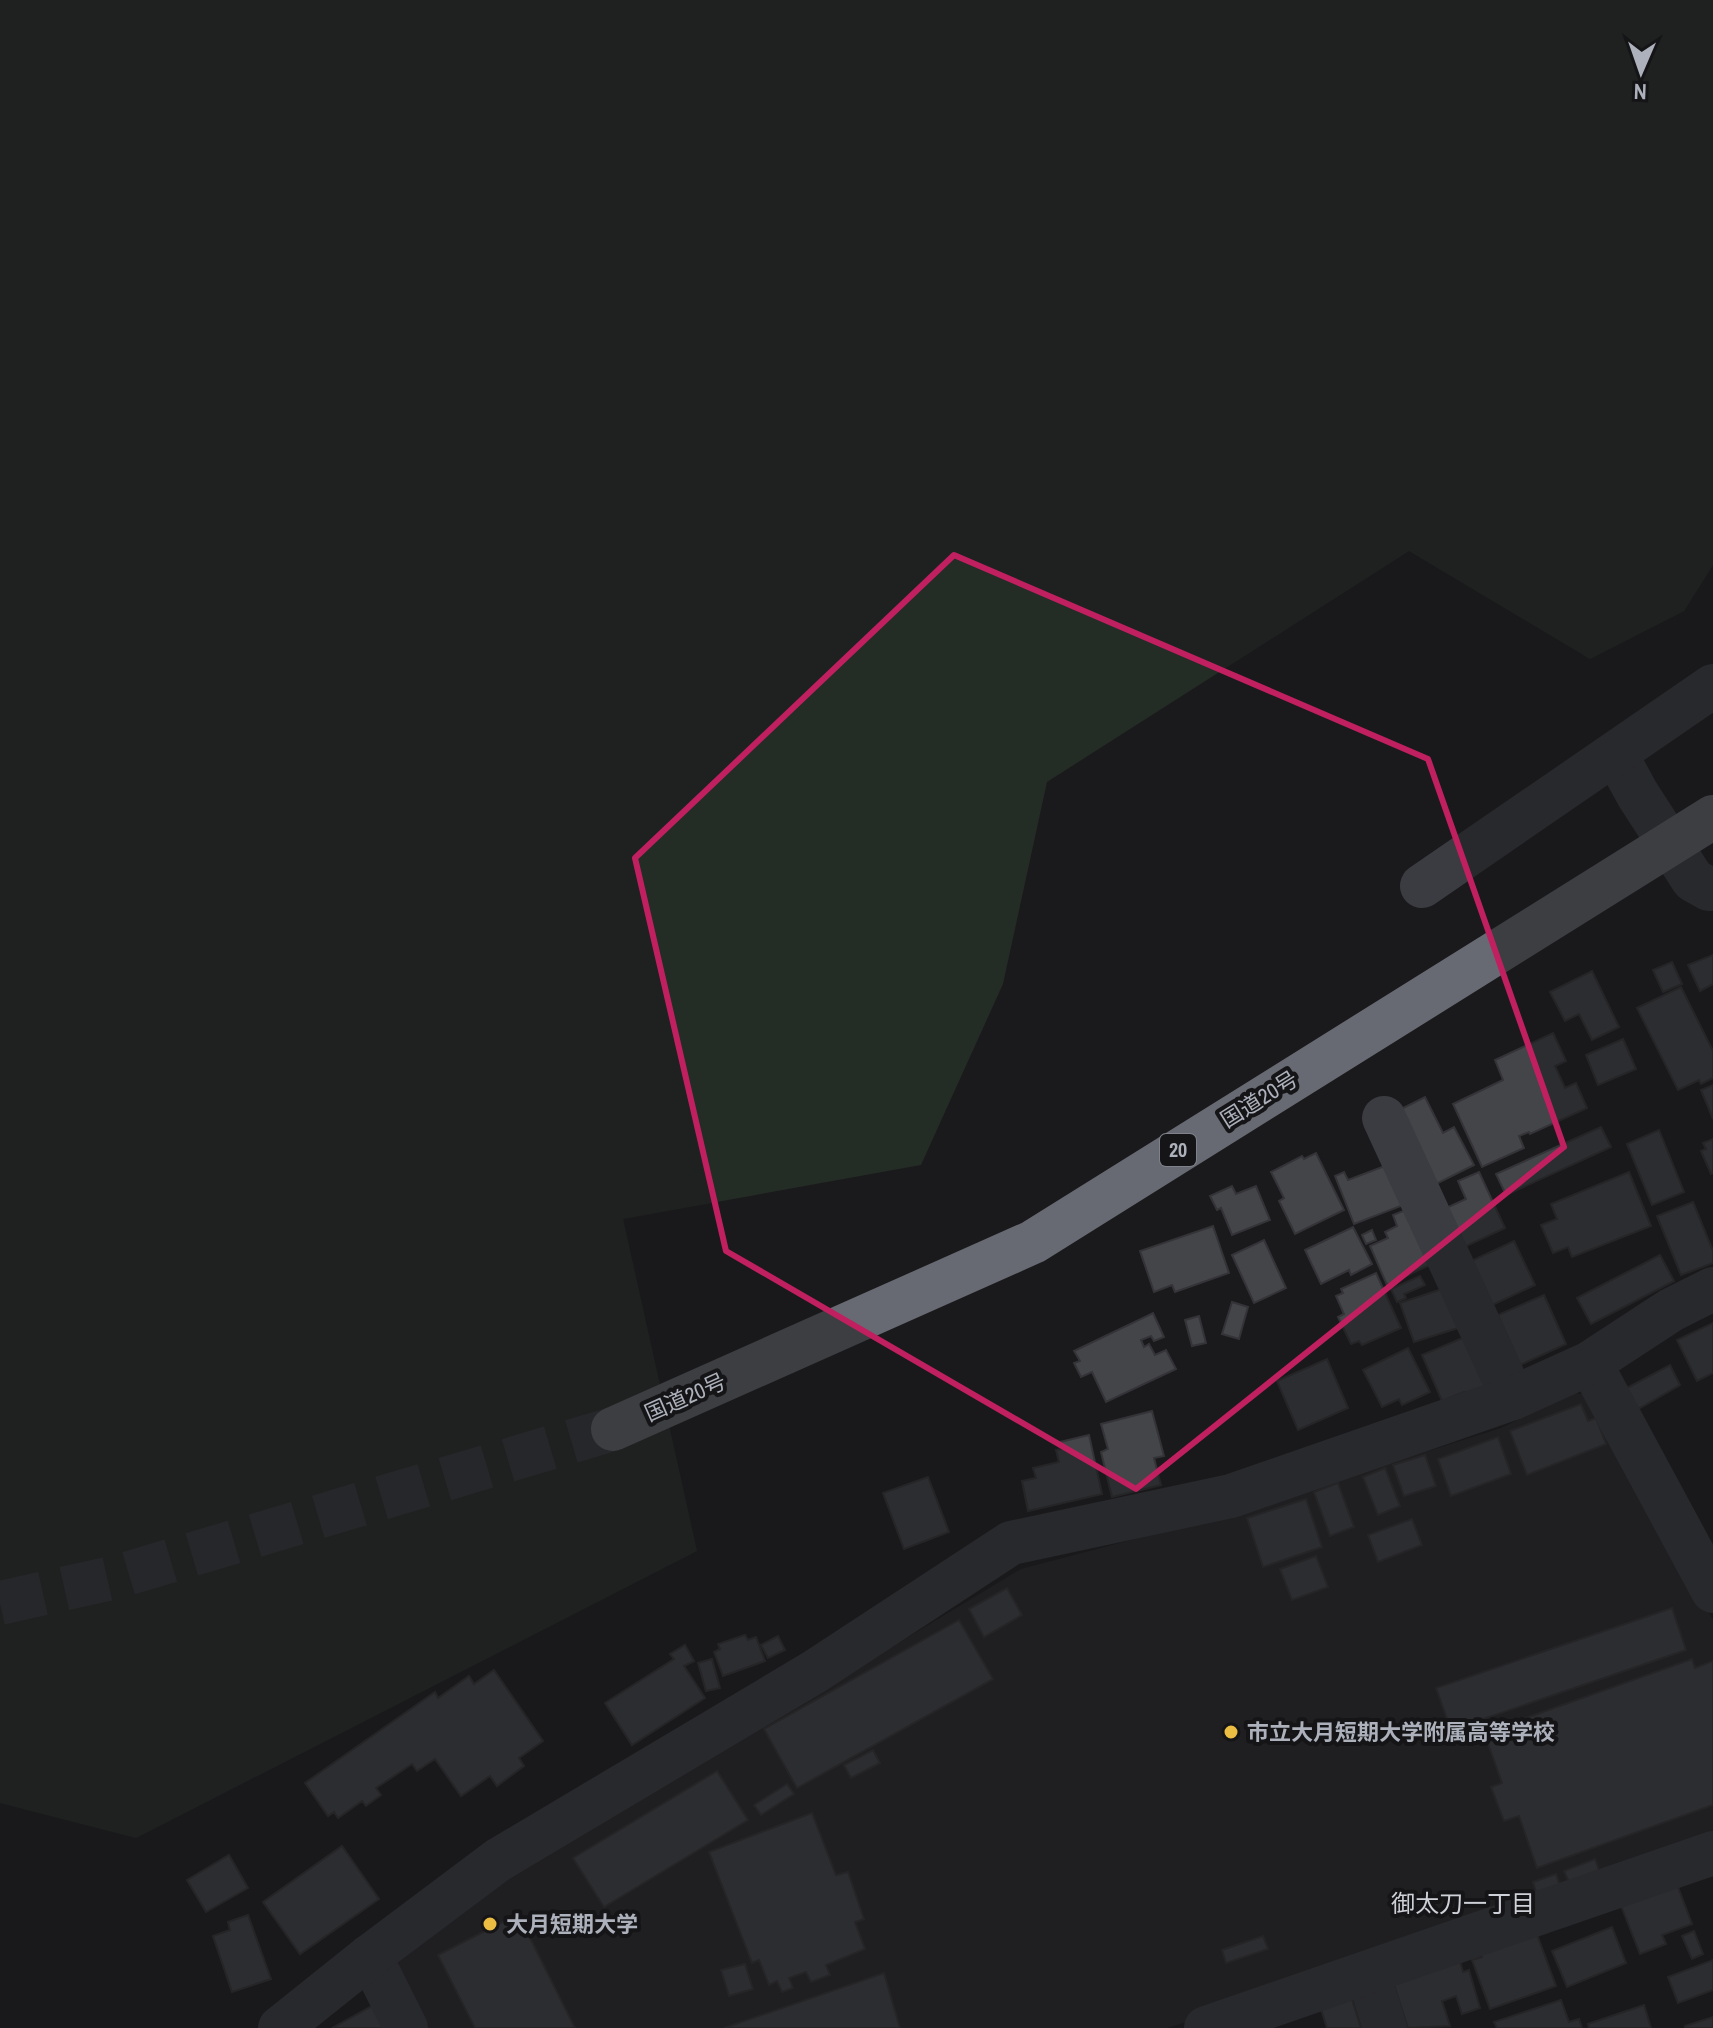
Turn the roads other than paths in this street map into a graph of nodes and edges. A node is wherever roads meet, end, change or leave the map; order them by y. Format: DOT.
graph roads {
  1 [pos="1713,686"];
  2 [pos="1616,755"];
  3 [pos="1713,817"];
  4 [pos="1422,886"];
  5 [pos="1711,889"];
  6 [pos="1384,1118"];
  7 [pos="1713,1289"];
  8 [pos="1590,1363"];
  9 [pos="1513,1398"];
  10 [pos="613,1429"];
  11 [pos="1713,1591"];
  12 [pos="1713,1853"];
  13 [pos="370,1956"];
  14 [pos="1368,1973"];
  15 [pos="280,2028"];
  16 [pos="406,2028"];
  17 [pos="1206,2028"];
  18 [pos="1385,2028"];
  1 -- 2 [label="street"];
  2 -- 4 [label="street"];
  2 -- 5 [label="street"];
  3 -- 10 [label="highway, 国道20号 / 20"];
  6 -- 9 [label="street"];
  7 -- 8 [label="street"];
  8 -- 9 [label="street"];
  8 -- 11 [label="street"];
  9 -- 13 [label="street"];
  12 -- 14 [label="street"];
  13 -- 15 [label="street"];
  13 -- 16 [label="street"];
  14 -- 17 [label="street"];
  14 -- 18 [label="street"];
}
